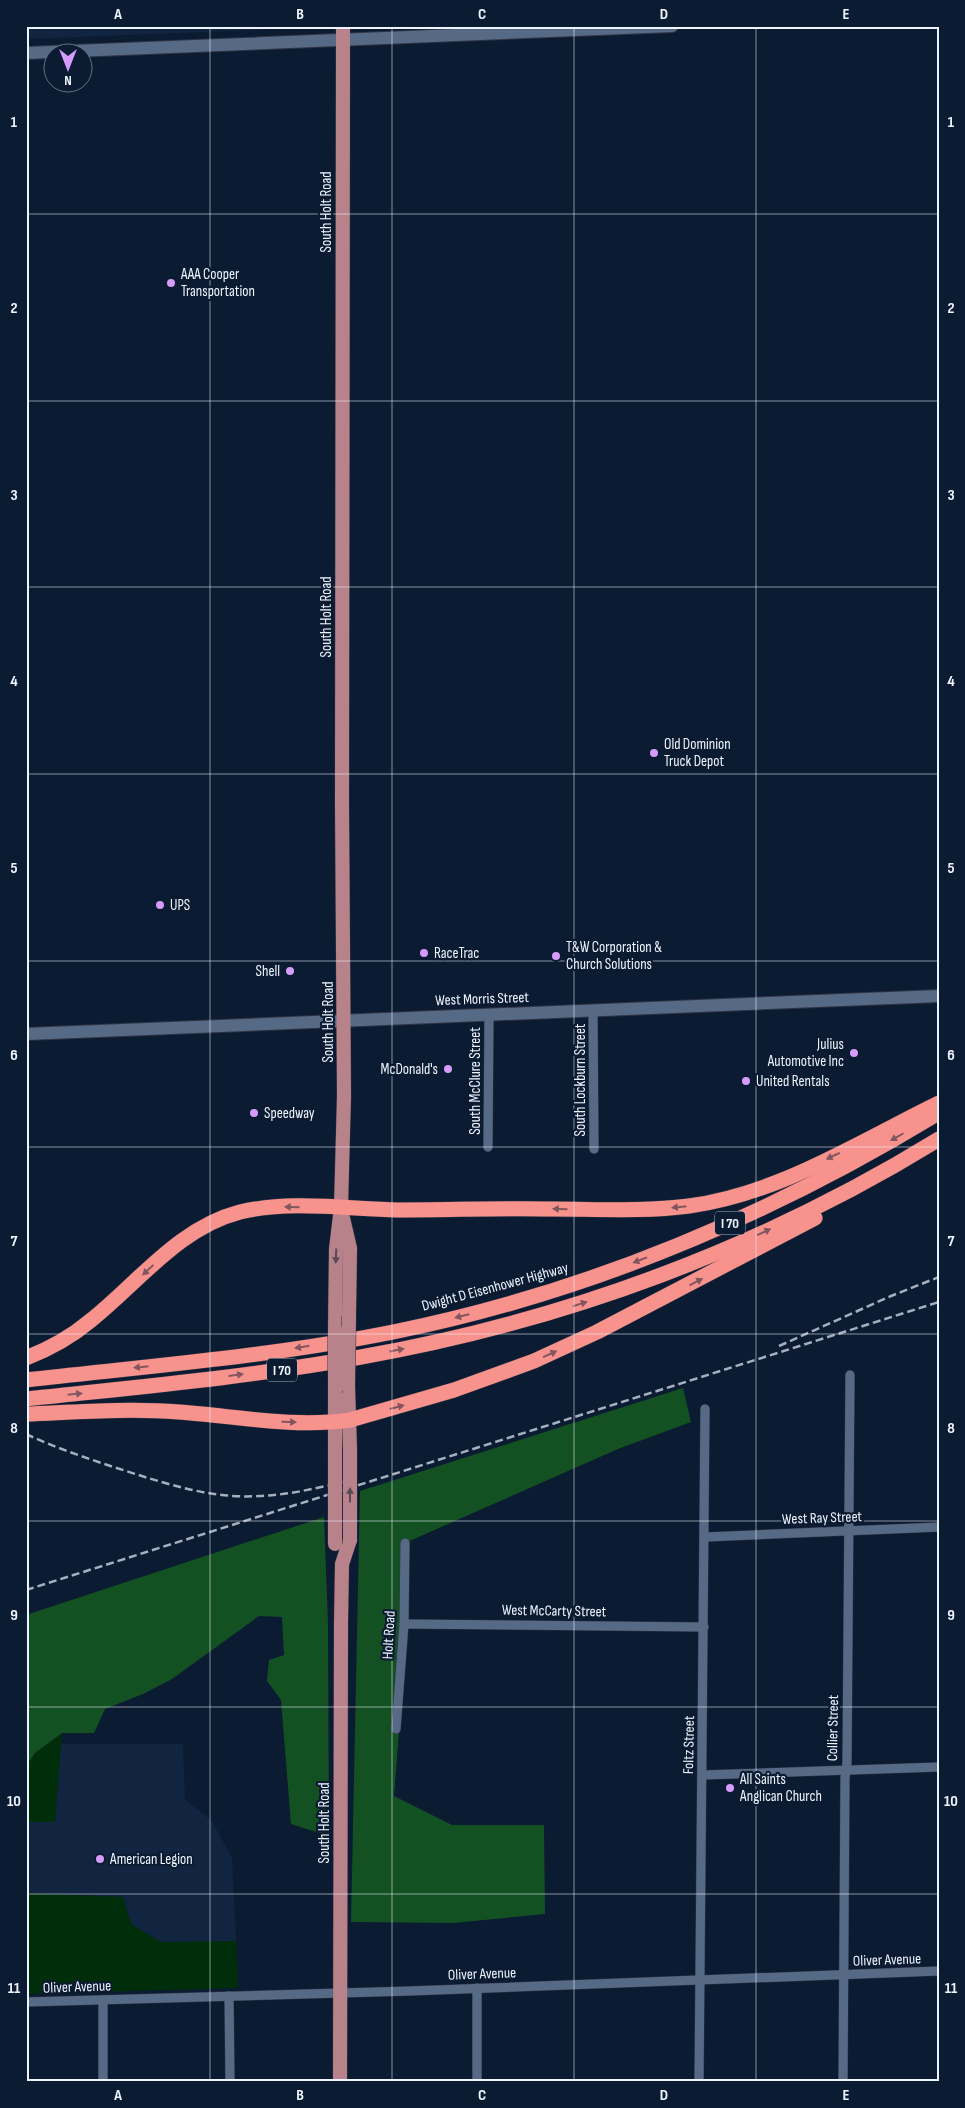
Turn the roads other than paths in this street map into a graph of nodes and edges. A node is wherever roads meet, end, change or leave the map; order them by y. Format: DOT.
graph roads {
  1 [pos="672,26"];
  2 [pos="342,33"];
  3 [pos="26,53"];
  4 [pos="939,996"];
  5 [pos="593,1011"];
  6 [pos="489,1015"];
  7 [pos="344,1021"];
  8 [pos="26,1034"];
  9 [pos="939,1103"];
  10 [pos="939,1112"];
  11 [pos="939,1139"];
  12 [pos="488,1147"];
  13 [pos="594,1149"];
  14 [pos="898,1163"];
  15 [pos="341,1207"];
  16 [pos="26,1358"];
  17 [pos="850,1375"];
  18 [pos="26,1380"];
  19 [pos="26,1399"];
  20 [pos="706,1409"];
  21 [pos="34,1413"];
  22 [pos="342,1421"];
  23 [pos="939,1527"];
  24 [pos="849,1531"];
  25 [pos="706,1537"];
  26 [pos="405,1543"];
  27 [pos="342,1564"];
  28 [pos="404,1624"];
  29 [pos="704,1626"];
  30 [pos="396,1729"];
  31 [pos="939,1767"];
  32 [pos="846,1770"];
  33 [pos="703,1775"];
  34 [pos="939,1971"];
  35 [pos="843,1975"];
  36 [pos="699,1980"];
  37 [pos="478,1988"];
  38 [pos="341,1992"];
  39 [pos="229,1996"];
  40 [pos="103,2000"];
  41 [pos="26,2002"];
  42 [pos="103,2082"];
  43 [pos="230,2082"];
  44 [pos="340,2082"];
  45 [pos="477,2082"];
  46 [pos="699,2082"];
  47 [pos="844,2082"];
  1 -- 2 [label="main road"];
  2 -- 3 [label="main road"];
  2 -- 7 [label="main road, South Holt Road"];
  4 -- 5 [label="main road, West Morris Street"];
  5 -- 6 [label="main road, West Morris Street"];
  5 -- 13 [label="street, South Lockburn Street"];
  6 -- 7 [label="main road, West Morris Street"];
  6 -- 12 [label="street, South McClure Street"];
  7 -- 8 [label="main road, West Morris Street"];
  7 -- 15 [label="main road, South Holt Road"];
  9 -- 15 [label="highway, one-way"];
  10 -- 18 [label="highway, Dwight D Eisenhower Highway / I 70, one-way"];
  11 -- 14 [label="highway, I 70"];
  19 -- 14 [label="highway, I 70, one-way"];
  22 -- 14 [label="highway, one-way"];
  15 -- 16 [label="highway, one-way"];
  15 -- 22 [label="main road, South Holt Road, one-way, bridge"];
  15 -- 22 [label="main road, South Holt Road, bridge"];
  17 -- 24 [label="street, Collier Street"];
  20 -- 25 [label="street, Foltz Street"];
  21 -- 22 [label="highway, one-way"];
  22 -- 27 [label="main road, South Holt Road, bridge"];
  27 -- 22 [label="main road, South Holt Road, one-way, bridge"];
  23 -- 24 [label="street, West Ray Street"];
  24 -- 25 [label="street, West Ray Street"];
  24 -- 32 [label="street, Collier Street"];
  25 -- 29 [label="street, Foltz Street"];
  26 -- 28 [label="street, Holt Road"];
  27 -- 38 [label="main road, South Holt Road"];
  28 -- 29 [label="street, West McCarty Street"];
  28 -- 30 [label="street, Holt Road"];
  29 -- 33 [label="street, Foltz Street"];
  31 -- 32 [label="street"];
  32 -- 33 [label="street"];
  32 -- 35 [label="street, Collier Street"];
  33 -- 36 [label="street, Foltz Street"];
  34 -- 35 [label="street, Oliver Avenue"];
  35 -- 36 [label="street, Oliver Avenue"];
  35 -- 47 [label="street, Collier Street"];
  36 -- 37 [label="street, Oliver Avenue"];
  36 -- 46 [label="street, Foltz Street"];
  37 -- 38 [label="street, Oliver Avenue"];
  37 -- 45 [label="street"];
  38 -- 39 [label="street, Oliver Avenue"];
  38 -- 44 [label="main road, South Holt Road"];
  39 -- 40 [label="street, Oliver Avenue"];
  39 -- 43 [label="street"];
  40 -- 41 [label="street, Oliver Avenue"];
  40 -- 42 [label="street"];
}
